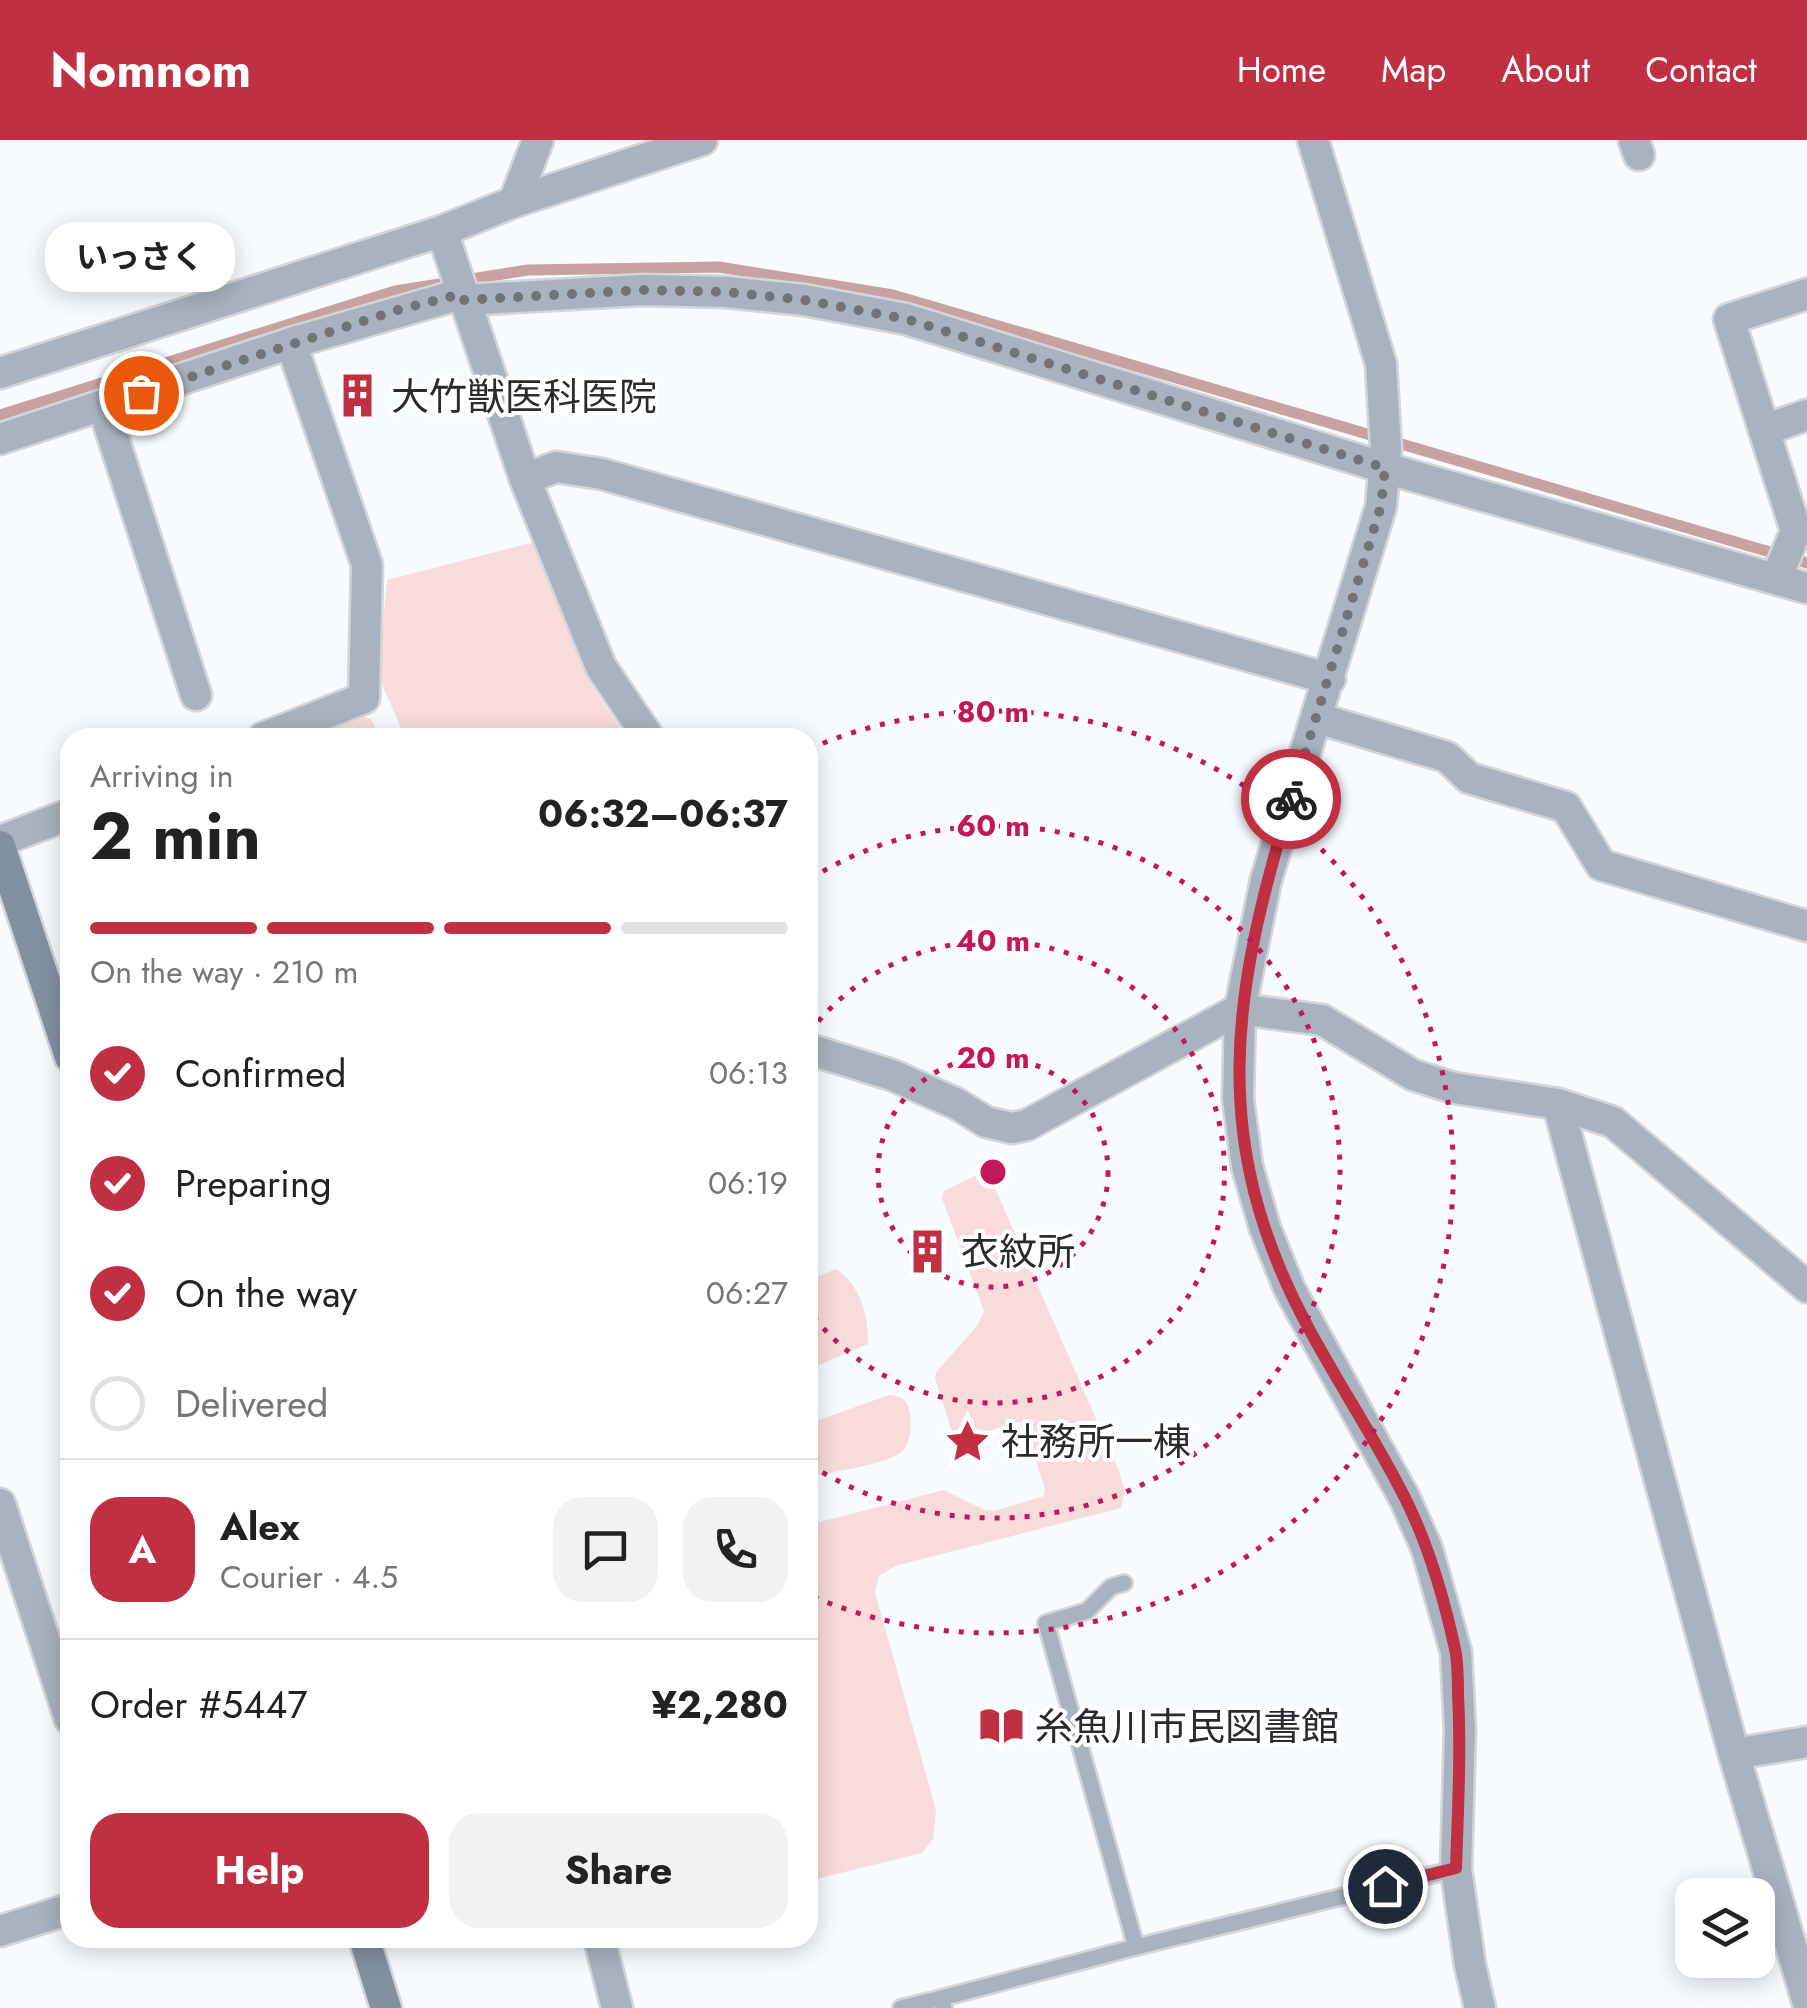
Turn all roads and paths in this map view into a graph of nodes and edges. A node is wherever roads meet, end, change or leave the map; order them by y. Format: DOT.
graph roads {
  1 [pos="538,140"];
  2 [pos="702,140"];
  3 [pos="1313,140"];
  4 [pos="514,202"];
  5 [pos="442,231"];
  6 [pos="1807,294"];
  7 [pos="462,297"];
  8 [pos="292,342"];
  9 [pos="0,373"];
  10 [pos="104,406"];
  11 [pos="1807,416"];
  12 [pos="1764,430"];
  13 [pos="0,438"];
  14 [pos="1385,468"];
  15 [pos="525,479"];
  16 [pos="1776,578"];
  17 [pos="1807,588"];
  18 [pos="1330,678"];
  19 [pos="196,695"];
  20 [pos="1316,718"];
  21 [pos="289,728"];
  22 [pos="642,728"];
  23 [pos="60,818"];
  24 [pos="0,844"];
  25 [pos="8,896"];
  26 [pos="1807,926"];
  27 [pos="1240,1010"];
  28 [pos="60,1030"];
  29 [pos="818,1053"];
  30 [pos="1558,1104"];
  31 [pos="1807,1287"];
  32 [pos="0,1504"];
  33 [pos="1124,1584"];
  34 [pos="60,1688"];
  35 [pos="1807,1742"];
  36 [pos="1734,1754"];
  37 [pos="1456,1868"];
  38 [pos="60,1913"];
  39 [pos="0,1931"];
  40 [pos="1136,1947"];
  41 [pos="367,1948"];
  42 [pos="602,1948"];
  43 [pos="1807,2000"];
  44 [pos="943,2003"];
  45 [pos="386,2008"];
  46 [pos="617,2008"];
  47 [pos="901,2008"];
  48 [pos="1480,2008"];
  1 -- 4 [label="street"];
  2 -- 4 [label="street"];
  3 -- 14 [label="street"];
  4 -- 5 [label="street"];
  5 -- 7 [label="street"];
  5 -- 9 [label="street"];
  6 -- 12 [label="street"];
  7 -- 8 [label="street"];
  7 -- 14 [label="street"];
  7 -- 15 [label="street"];
  8 -- 10 [label="street"];
  8 -- 21 [label="street"];
  10 -- 13 [label="street"];
  10 -- 19 [label="street"];
  11 -- 12 [label="street"];
  12 -- 16 [label="street"];
  14 -- 16 [label="street"];
  14 -- 18 [label="street"];
  15 -- 18 [label="street"];
  15 -- 22 [label="street"];
  16 -- 17 [label="street"];
  18 -- 20 [label="street"];
  20 -- 26 [label="street"];
  20 -- 27 [label="street"];
  23 -- 24 [label="street"];
  24 -- 25 [label="main road"];
  25 -- 28 [label="main road"];
  27 -- 29 [label="street"];
  27 -- 30 [label="street"];
  27 -- 37 [label="street"];
  30 -- 31 [label="street"];
  30 -- 36 [label="street"];
  32 -- 34 [label="street"];
  33 -- 40 [label="lane"];
  35 -- 36 [label="street"];
  36 -- 43 [label="street"];
  37 -- 40 [label="lane"];
  37 -- 48 [label="street"];
  38 -- 39 [label="street"];
  40 -- 44 [label="lane"];
  41 -- 45 [label="main road"];
  42 -- 46 [label="street"];
  44 -- 47 [label="lane"];
}
